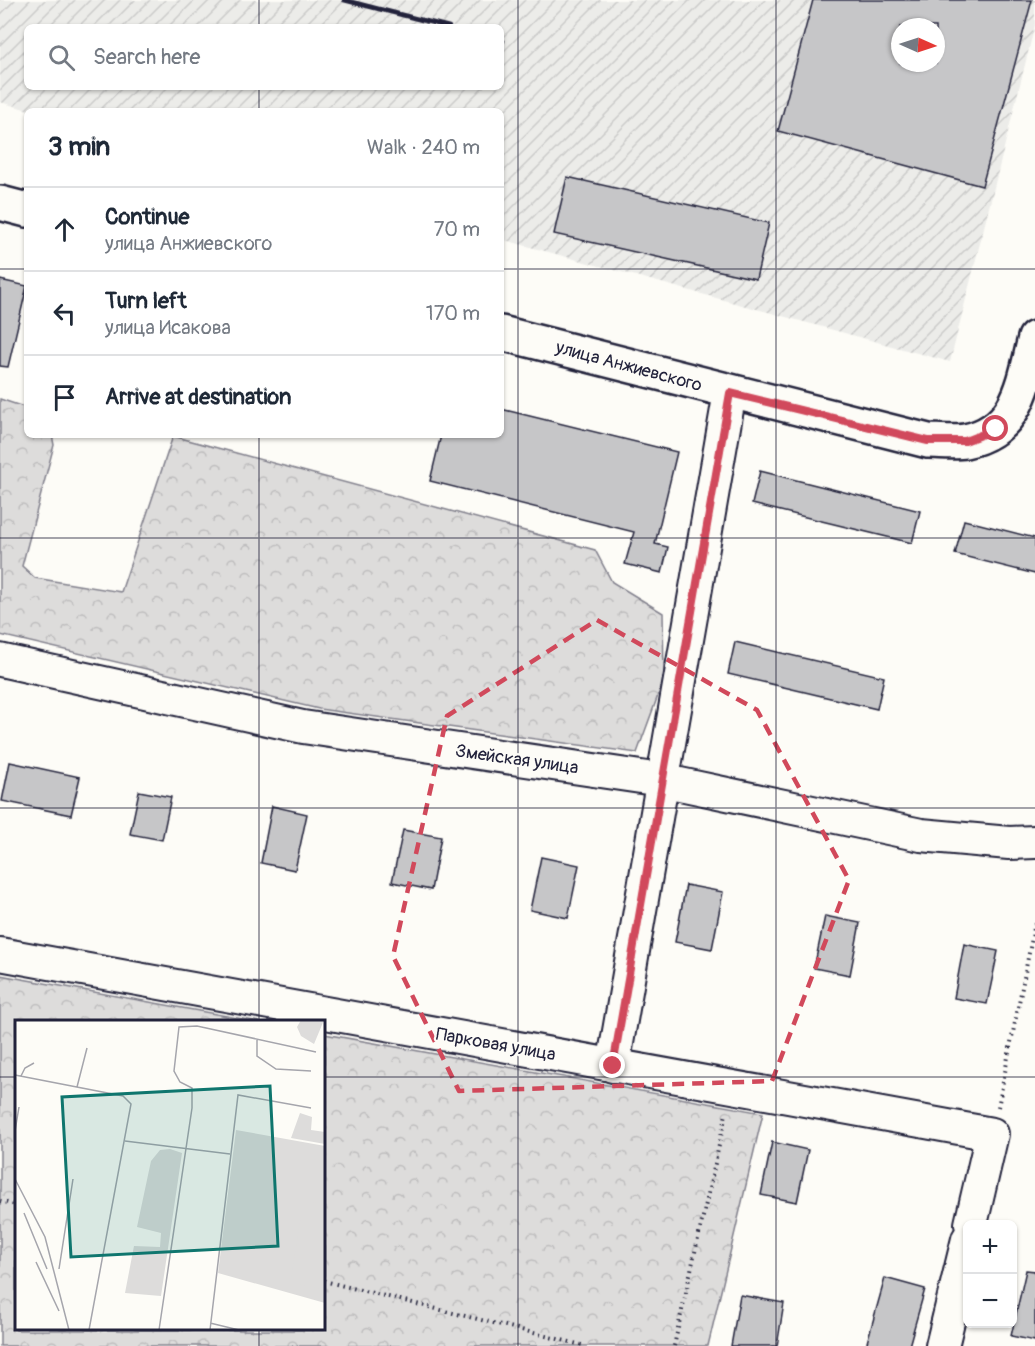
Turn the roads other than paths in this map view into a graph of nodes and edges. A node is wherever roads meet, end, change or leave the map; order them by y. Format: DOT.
graph roads {
  1 [pos="0,203"];
  2 [pos="24,209"];
  3 [pos="504,334"];
  4 [pos="1035,338"];
  5 [pos="730,393"];
  6 [pos="0,660"];
  7 [pos="661,780"];
  8 [pos="1035,842"];
  9 [pos="0,954"];
  10 [pos="613,1066"];
  11 [pos="972,1220"];
  12 [pos="963,1260"];
  13 [pos="942,1346"];
  1 -- 2 [label="street"];
  3 -- 5 [label="street, улица Анжиевского"];
  4 -- 5 [label="street, улица Анжиевского"];
  5 -- 7 [label="street"];
  6 -- 7 [label="street, Змейская улица"];
  7 -- 8 [label="street, Змейская улица"];
  7 -- 10 [label="street"];
  9 -- 10 [label="street, Парковая улица"];
  10 -- 11 [label="street, Парковая улица"];
  12 -- 13 [label="street"];
}
